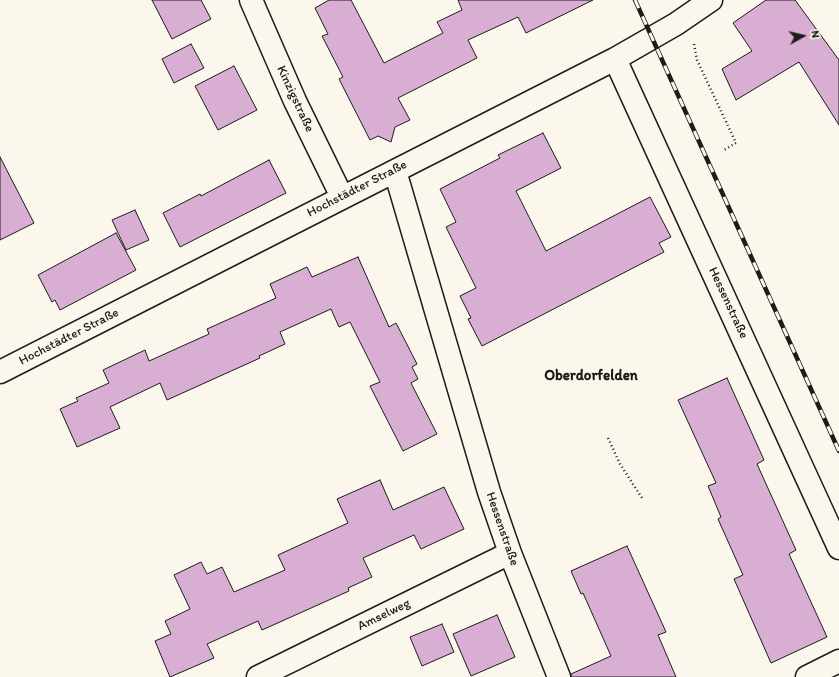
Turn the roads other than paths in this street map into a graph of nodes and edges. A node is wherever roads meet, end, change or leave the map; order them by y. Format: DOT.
graph roads {
  1 [pos="251,0"];
  2 [pos="711,0"];
  3 [pos="615,59"];
  4 [pos="395,171"];
  5 [pos="342,197"];
  6 [pos="0,372"];
  7 [pos="839,548"];
  8 [pos="510,553"];
  9 [pos="839,661"];
  10 [pos="258,677"];
  11 [pos="559,677"];
  12 [pos="806,677"];
  1 -- 5 [label="street, Kinzigstraße"];
  2 -- 3 [label="street, Hochstädter Straße"];
  3 -- 4 [label="street, Hochstädter Straße"];
  3 -- 7 [label="street, Hessenstraße"];
  4 -- 5 [label="street, Hochstädter Straße"];
  4 -- 8 [label="street, Hessenstraße"];
  5 -- 6 [label="street, Hochstädter Straße"];
  8 -- 10 [label="street, Amselweg"];
  8 -- 11 [label="street, Hessenstraße"];
  9 -- 12 [label="street"];
}
